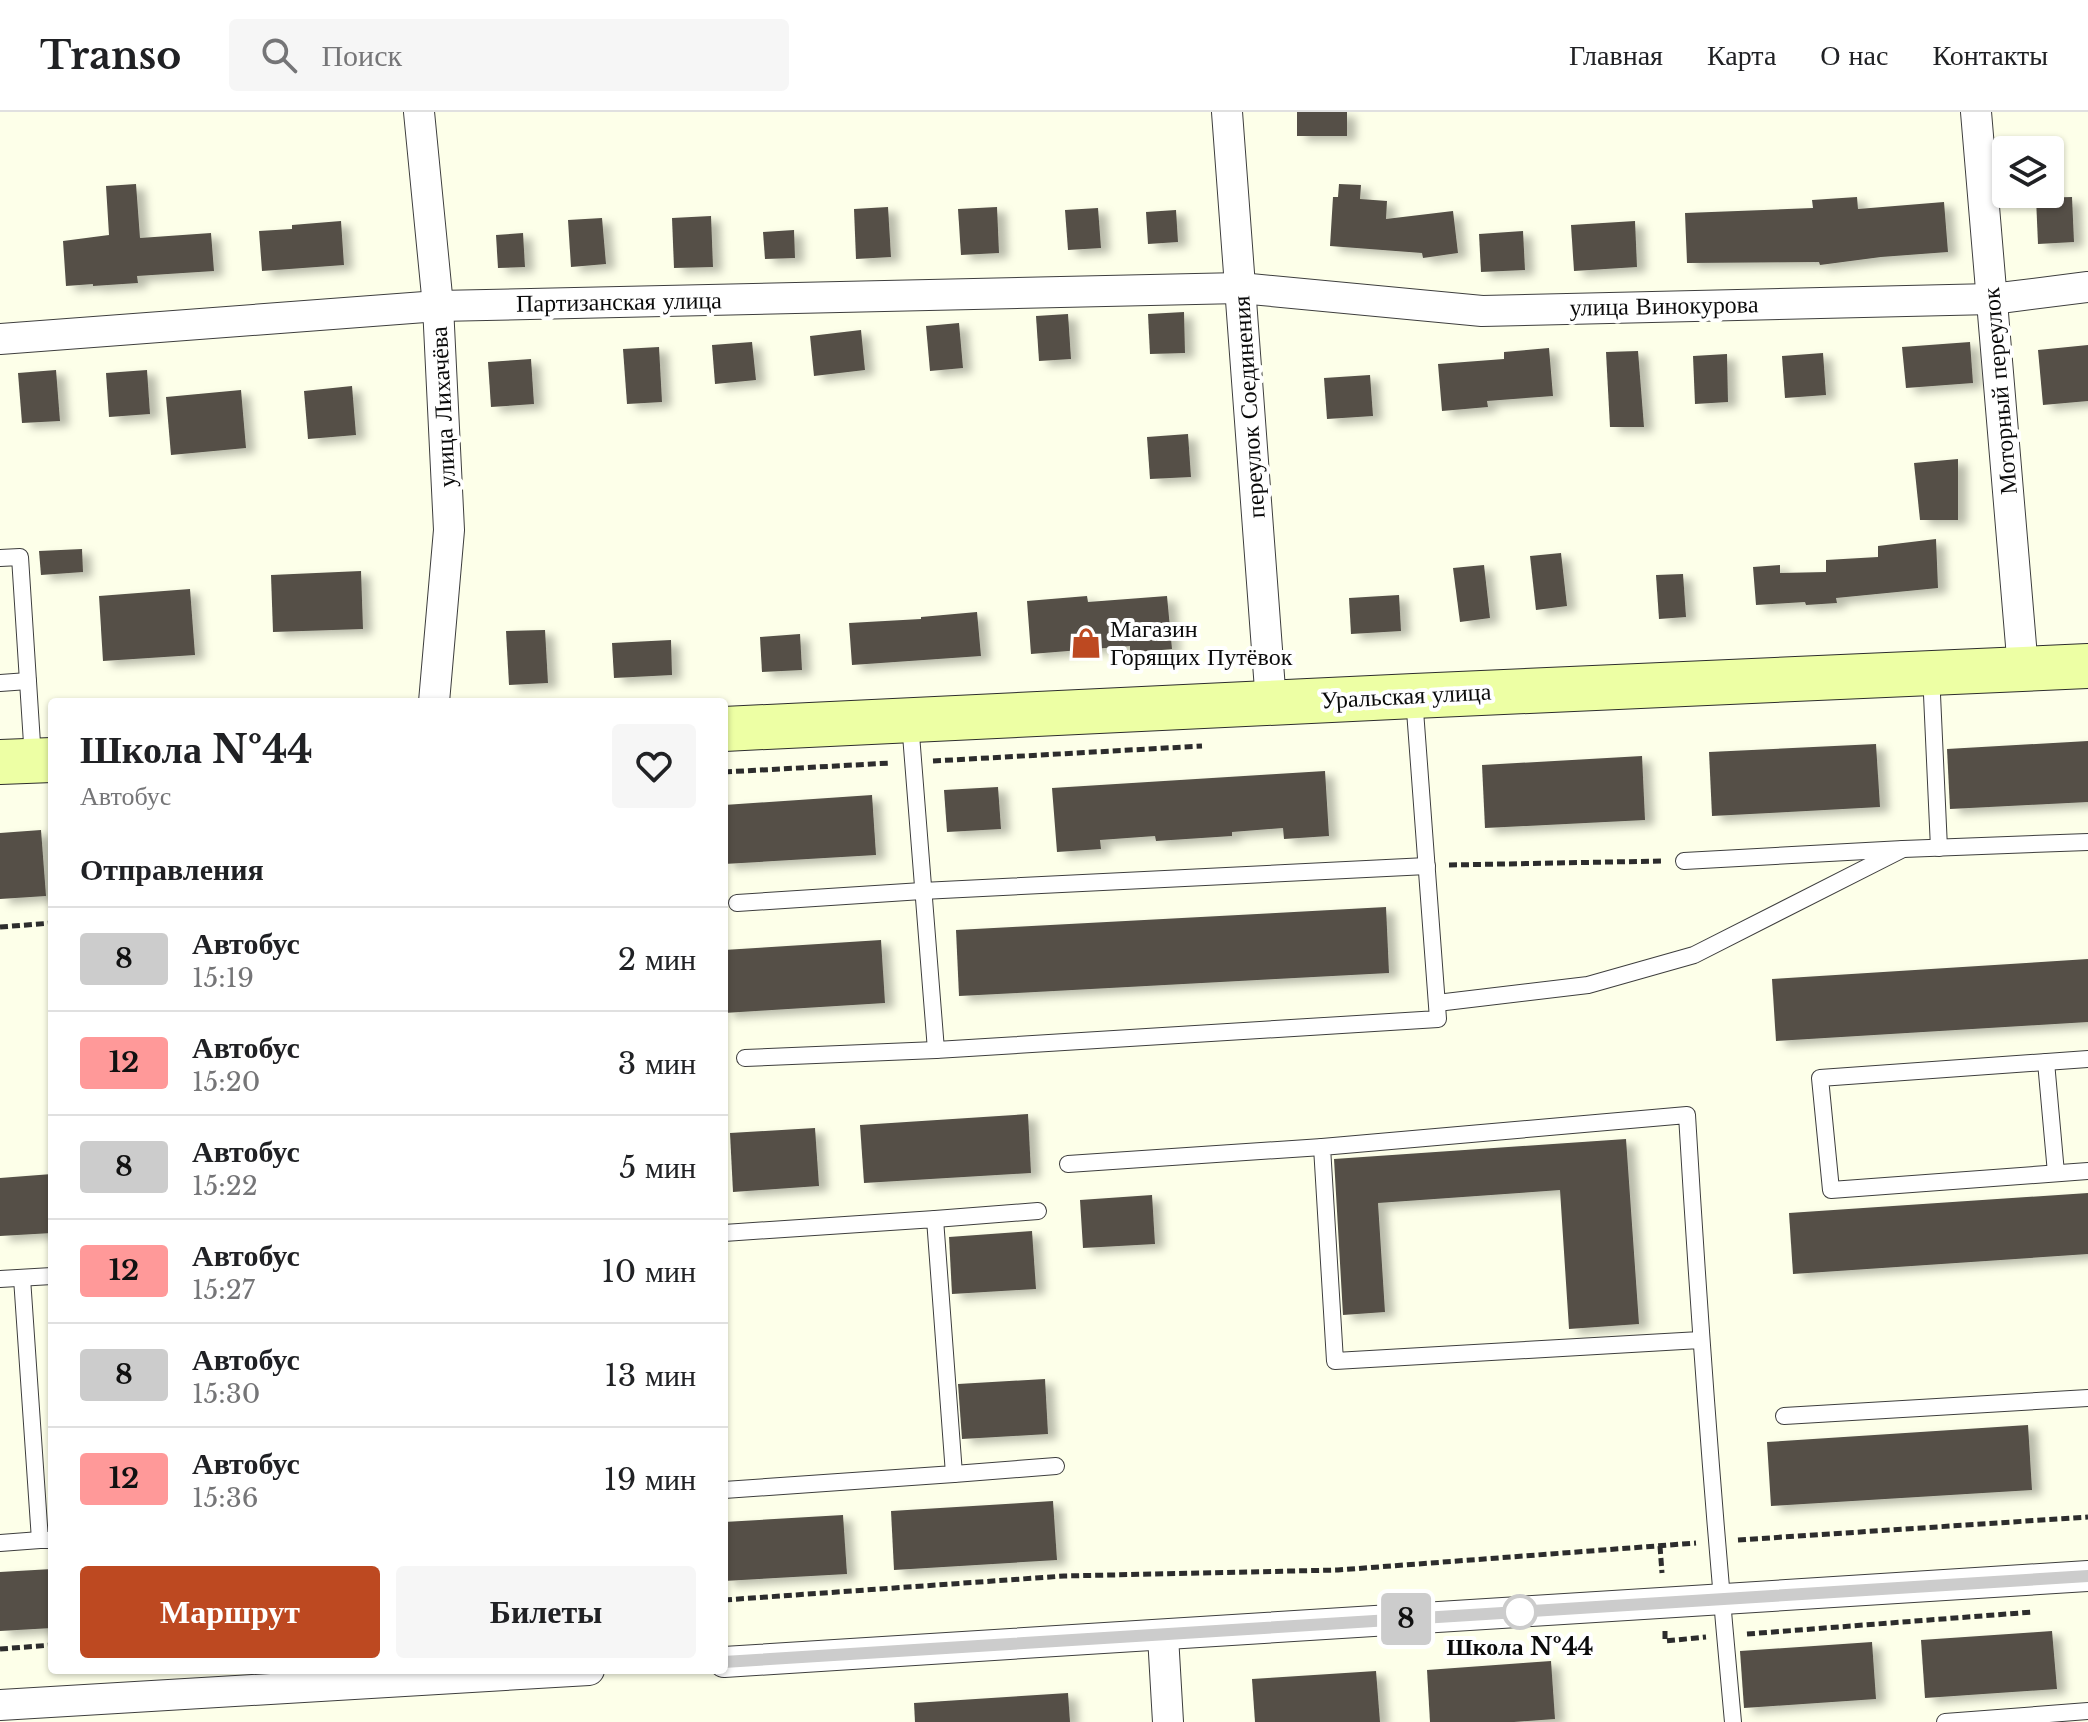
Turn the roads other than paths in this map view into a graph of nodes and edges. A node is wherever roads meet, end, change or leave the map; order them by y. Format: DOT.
graph roads {
  1 [pos="419,112"];
  2 [pos="1227,112"];
  3 [pos="1976,112"];
  4 [pos="2088,287"];
  5 [pos="1240,288"];
  6 [pos="1992,299"];
  7 [pos="438,306"];
  8 [pos="0,339"];
  9 [pos="0,558"];
  10 [pos="2088,666"];
  11 [pos="2023,669"];
  12 [pos="1931,673"];
  13 [pos="28,681"];
  14 [pos="0,683"];
  15 [pos="1414,696"];
  16 [pos="434,698"];
  17 [pos="1271,703"];
  18 [pos="910,720"];
  19 [pos="728,729"];
  20 [pos="29,761"];
  21 [pos="2088,842"];
  22 [pos="1939,848"];
  23 [pos="1903,849"];
  24 [pos="1684,861"];
  25 [pos="1427,866"];
  26 [pos="922,891"];
  27 [pos="737,903"];
  28 [pos="1437,1003"];
  29 [pos="936,1050"];
  30 [pos="745,1058"];
  31 [pos="2088,1059"];
  32 [pos="2046,1062"];
  33 [pos="1322,1147"];
  34 [pos="1068,1164"];
  35 [pos="2088,1171"];
  36 [pos="2056,1173"];
  37 [pos="1038,1211"];
  38 [pos="935,1219"];
  39 [pos="728,1233"];
  40 [pos="48,1276"];
  41 [pos="22,1278"];
  42 [pos="0,1279"];
  43 [pos="1700,1340"];
  44 [pos="2088,1398"];
  45 [pos="1784,1416"];
  46 [pos="1056,1466"];
  47 [pos="954,1474"];
  48 [pos="728,1490"];
  49 [pos="46,1540"];
  50 [pos="0,1543"];
  51 [pos="2088,1576"];
  52 [pos="1721,1598"];
  53 [pos="1163,1636"];
  54 [pos="728,1662"];
  55 [pos="522,1674"];
  56 [pos="0,1705"];
  57 [pos="2088,1711"];
  58 [pos="1168,1722"];
  59 [pos="1733,1722"];
  60 [pos="1945,1722"];
  1 -- 7 [label="street, улица Лихачёва"];
  2 -- 5 [label="street, переулок Соединения"];
  3 -- 6 [label="street, Моторный переулок"];
  4 -- 6 [label="street, улица Винокурова"];
  5 -- 6 [label="street, улица Винокурова"];
  5 -- 7 [label="street, Партизанская улица"];
  5 -- 17 [label="street, переулок Соединения"];
  6 -- 11 [label="street, Моторный переулок"];
  7 -- 8 [label="street, Партизанская улица"];
  7 -- 16 [label="street, улица Лихачёва"];
  9 -- 13 [label="lane"];
  10 -- 11 [label="street, Уральская улица"];
  11 -- 12 [label="street, Уральская улица"];
  12 -- 15 [label="street, Уральская улица"];
  12 -- 22 [label="lane"];
  13 -- 14 [label="lane"];
  13 -- 20 [label="lane"];
  15 -- 17 [label="street, Уральская улица"];
  15 -- 25 [label="lane"];
  17 -- 18 [label="street, Уральская улица"];
  18 -- 19 [label="street, Уральская улица"];
  18 -- 26 [label="lane"];
  21 -- 22 [label="lane"];
  22 -- 23 [label="lane"];
  23 -- 24 [label="lane"];
  23 -- 28 [label="lane"];
  25 -- 26 [label="lane"];
  25 -- 28 [label="lane"];
  26 -- 27 [label="lane"];
  26 -- 29 [label="lane"];
  28 -- 29 [label="lane"];
  29 -- 30 [label="lane"];
  31 -- 32 [label="lane"];
  32 -- 36 [label="lane"];
  32 -- 36 [label="lane"];
  33 -- 34 [label="lane"];
  33 -- 43 [label="lane"];
  33 -- 43 [label="lane"];
  35 -- 36 [label="lane"];
  37 -- 38 [label="lane"];
  38 -- 39 [label="lane"];
  38 -- 47 [label="lane"];
  40 -- 41 [label="lane"];
  41 -- 42 [label="lane"];
  41 -- 49 [label="lane"];
  43 -- 52 [label="lane"];
  44 -- 45 [label="lane"];
  46 -- 47 [label="lane"];
  47 -- 48 [label="lane"];
  49 -- 50 [label="lane"];
  51 -- 52 [label="street"];
  52 -- 53 [label="street"];
  52 -- 59 [label="lane"];
  53 -- 54 [label="street"];
  53 -- 58 [label="street"];
  55 -- 56 [label="street"];
  57 -- 60 [label="lane"];
}
